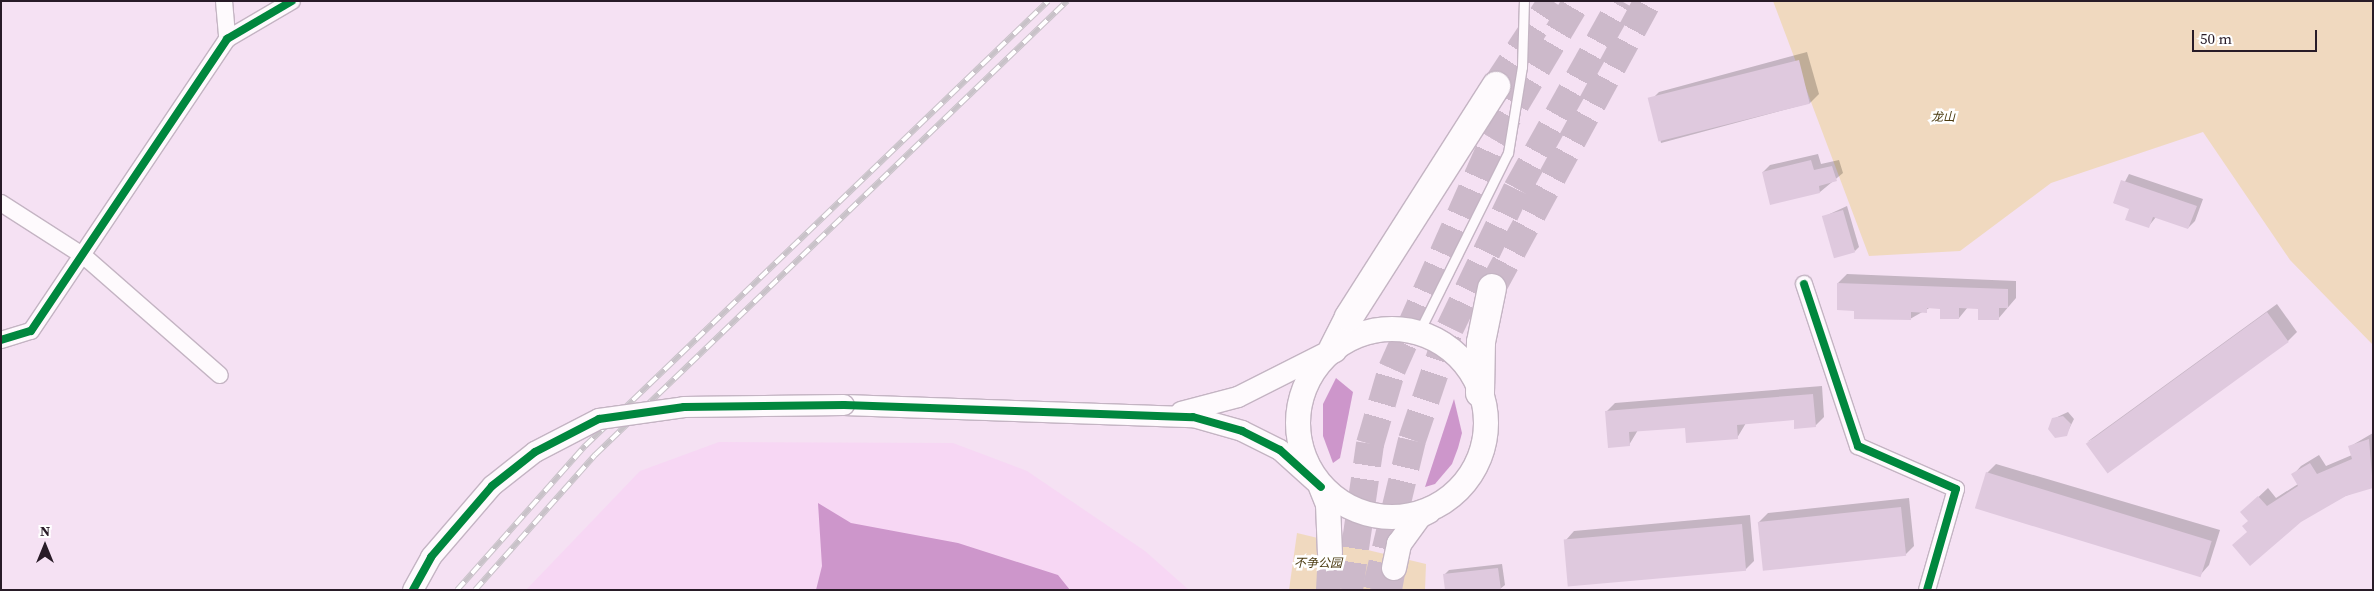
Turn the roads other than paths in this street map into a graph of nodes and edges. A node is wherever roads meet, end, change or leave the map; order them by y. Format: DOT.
graph roads {
  1 [pos="224,1"];
  2 [pos="292,1"];
  3 [pos="1524,1"];
  4 [pos="227,40"];
  5 [pos="1496,86"];
  6 [pos="1,203"];
  7 [pos="85,256"];
  8 [pos="1804,284"];
  9 [pos="1492,288"];
  10 [pos="1418,334"];
  11 [pos="1,340"];
  12 [pos="1333,350"];
  13 [pos="220,375"];
  14 [pos="1480,393"];
  15 [pos="1172,415"];
  16 [pos="1321,487"];
  17 [pos="1429,510"];
  18 [pos="1330,553"];
  19 [pos="1394,568"];
  20 [pos="413,590"];
  21 [pos="1927,590"];
  1 -- 4 [label="street"];
  2 -- 4 [label="street"];
  3 -- 10 [label="lane"];
  4 -- 7 [label="street"];
  5 -- 12 [label="highway"];
  6 -- 7 [label="street"];
  7 -- 11 [label="street"];
  7 -- 13 [label="street"];
  8 -- 21 [label="street"];
  9 -- 14 [label="highway"];
  10 -- 12 [label="main road"];
  10 -- 14 [label="main road"];
  12 -- 15 [label="street"];
  12 -- 16 [label="main road"];
  14 -- 17 [label="main road"];
  15 -- 16 [label="street"];
  15 -- 20 [label="street, bridge"];
  16 -- 17 [label="main road"];
  16 -- 18 [label="main road"];
  17 -- 19 [label="main road"];
}
